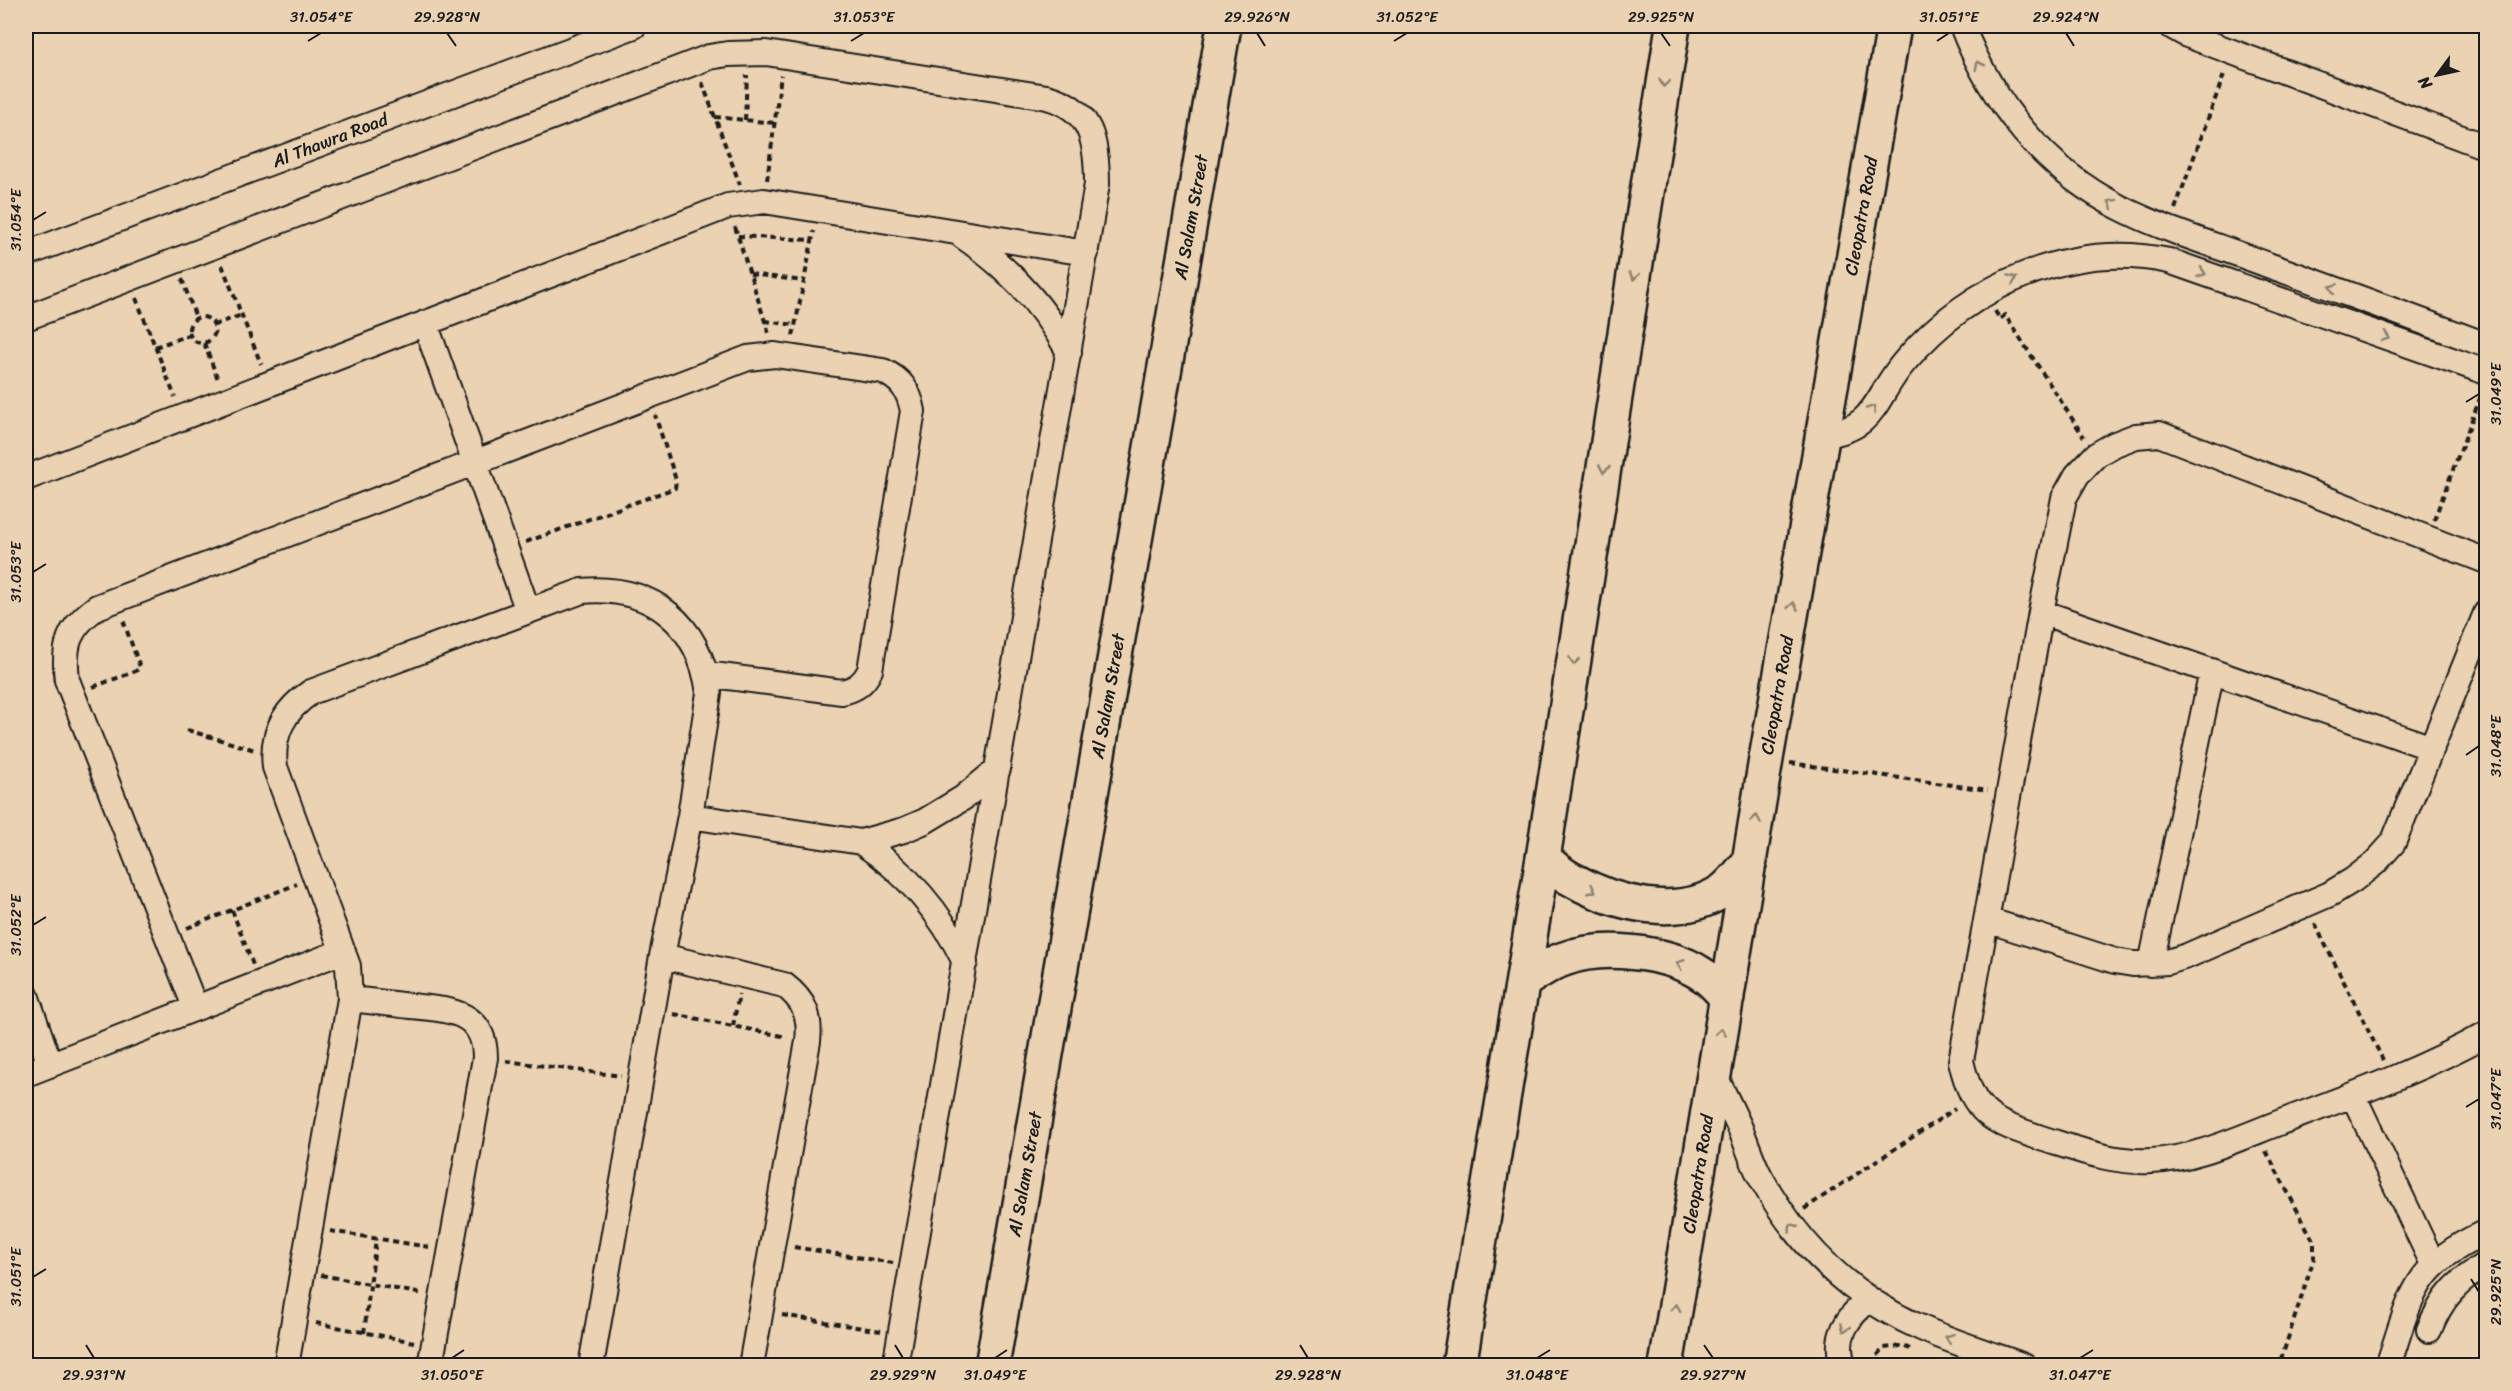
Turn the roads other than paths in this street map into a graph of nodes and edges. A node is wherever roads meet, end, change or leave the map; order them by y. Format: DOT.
graph roads {
  1 [pos="634,26"];
  2 [pos="1224,26"];
  3 [pos="1673,26"];
  4 [pos="1894,26"];
  5 [pos="1962,26"];
  6 [pos="2171,26"];
  7 [pos="2487,147"];
  8 [pos="2158,224"];
  9 [pos="956,232"];
  10 [pos="1086,253"];
  11 [pos="26,254"];
  12 [pos="2144,256"];
  13 [pos="26,318"];
  14 [pos="425,323"];
  15 [pos="2487,345"];
  16 [pos="1069,352"];
  17 [pos="2484,382"];
  18 [pos="1823,435"];
  19 [pos="475,461"];
  20 [pos="26,478"];
  21 [pos="2487,561"];
  22 [pos="528,611"];
  23 [pos="2041,612"];
  24 [pos="2487,613"];
  25 [pos="2212,671"];
  26 [pos="706,674"];
  27 [pos="2432,748"];
  28 [pos="998,769"];
  29 [pos="690,816"];
  30 [pos="861,842"];
  31 [pos="1543,858"];
  32 [pos="1750,861"];
  33 [pos="1987,920"];
  34 [pos="343,951"];
  35 [pos="662,956"];
  36 [pos="965,962"];
  37 [pos="2151,964"];
  38 [pos="1523,982"];
  39 [pos="26,995"];
  40 [pos="1727,998"];
  41 [pos="350,999"];
  42 [pos="195,1007"];
  43 [pos="2487,1034"];
  44 [pos="50,1065"];
  45 [pos="26,1074"];
  46 [pos="1714,1074"];
  47 [pos="2353,1095"];
  48 [pos="2487,1232"];
  49 [pos="2433,1264"];
  50 [pos="2487,1264"];
  51 [pos="1869,1300"];
  52 [pos="2429,1330"];
  53 [pos="431,1356"];
  54 [pos="286,1365"];
  55 [pos="591,1365"];
  56 [pos="751,1365"];
  57 [pos="895,1365"];
  58 [pos="992,1365"];
  59 [pos="1459,1365"];
  60 [pos="1666,1365"];
  61 [pos="1844,1365"];
  62 [pos="2024,1365"];
  63 [pos="2388,1365"];
  1 -- 11 [label="street, Al Thawra Road"];
  2 -- 58 [label="main road, Al Salam Street"];
  3 -- 31 [label="main road, one-way"];
  4 -- 18 [label="main road, Cleopatra Road"];
  8 -- 5 [label="street, one-way"];
  6 -- 7 [label="street"];
  8 -- 12 [label="street"];
  15 -- 8 [label="street, one-way"];
  9 -- 10 [label="street"];
  9 -- 14 [label="street"];
  9 -- 16 [label="street"];
  10 -- 13 [label="street"];
  10 -- 16 [label="street"];
  12 -- 17 [label="street, one-way"];
  18 -- 12 [label="street, one-way"];
  14 -- 19 [label="street"];
  14 -- 20 [label="street"];
  16 -- 28 [label="street"];
  32 -- 18 [label="main road, Cleopatra Road, one-way"];
  19 -- 22 [label="street"];
  19 -- 26 [label="street"];
  19 -- 42 [label="street"];
  21 -- 23 [label="street"];
  22 -- 26 [label="street"];
  22 -- 34 [label="street"];
  23 -- 25 [label="street"];
  23 -- 33 [label="street"];
  24 -- 27 [label="street"];
  25 -- 27 [label="street"];
  25 -- 37 [label="street"];
  26 -- 29 [label="street"];
  27 -- 37 [label="street"];
  28 -- 30 [label="street"];
  28 -- 36 [label="street"];
  29 -- 30 [label="street"];
  29 -- 35 [label="street"];
  30 -- 36 [label="street"];
  31 -- 32 [label="main road, one-way"];
  31 -- 38 [label="main road"];
  32 -- 40 [label="main road, Cleopatra Road"];
  33 -- 37 [label="street"];
  33 -- 47 [label="street"];
  34 -- 41 [label="street"];
  34 -- 42 [label="street"];
  35 -- 55 [label="street"];
  35 -- 56 [label="street"];
  36 -- 57 [label="street"];
  40 -- 38 [label="main road, one-way"];
  38 -- 59 [label="main road"];
  39 -- 44 [label="street"];
  46 -- 40 [label="main road, Cleopatra Road, one-way"];
  41 -- 53 [label="street"];
  41 -- 54 [label="street"];
  42 -- 44 [label="street"];
  43 -- 47 [label="street"];
  44 -- 45 [label="street"];
  51 -- 46 [label="street, one-way"];
  60 -- 46 [label="main road, Cleopatra Road, one-way"];
  47 -- 49 [label="street"];
  48 -- 49 [label="street"];
  49 -- 63 [label="street"];
  50 -- 52 [label="street"];
  51 -- 61 [label="street, one-way"];
  62 -- 51 [label="street, one-way"];
}
